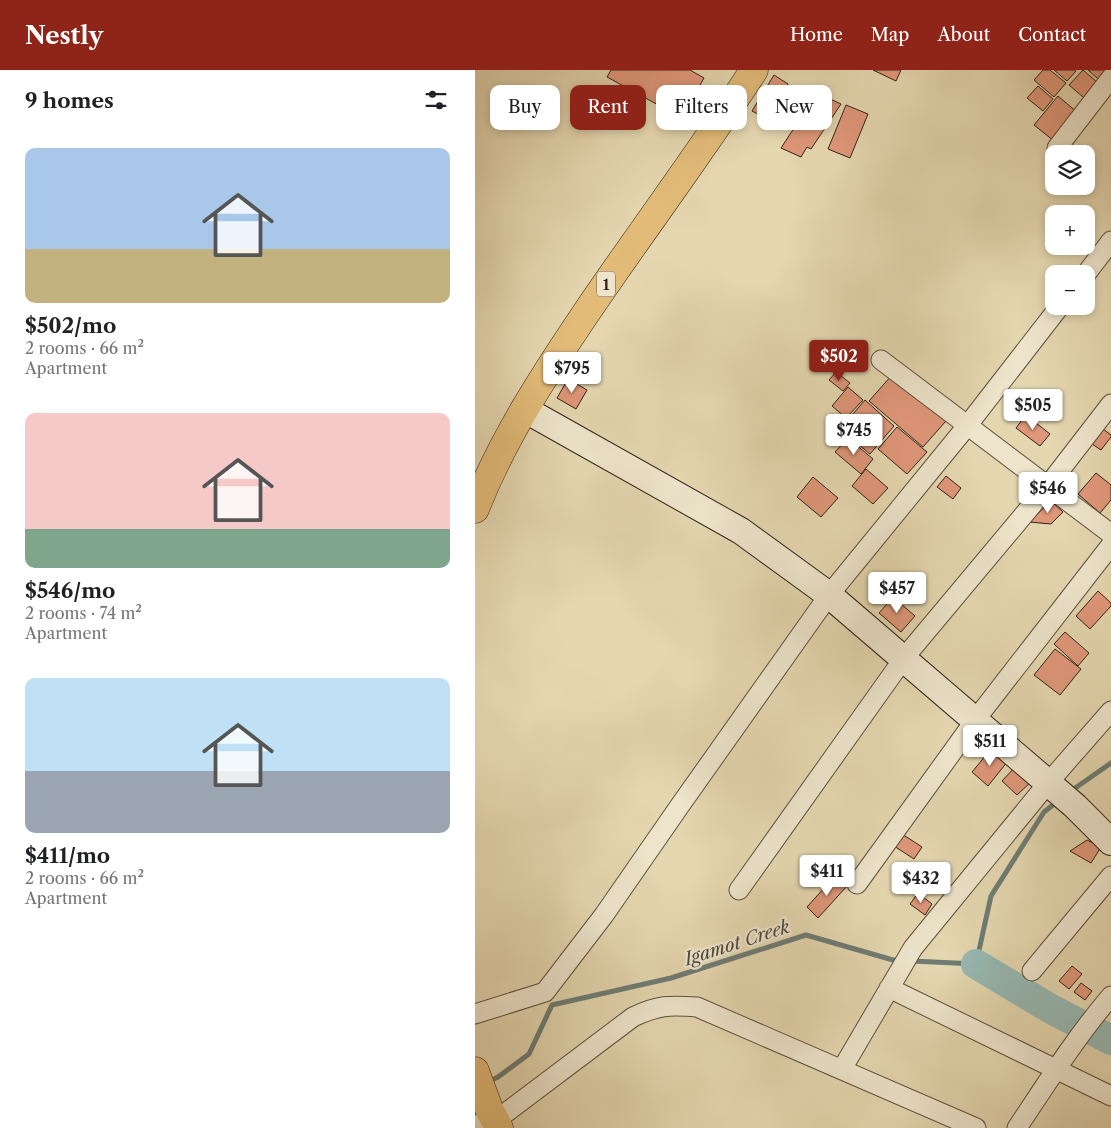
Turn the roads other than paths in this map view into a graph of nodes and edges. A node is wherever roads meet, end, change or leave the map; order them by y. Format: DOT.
graph roads {
  1 [pos="754,70"];
  2 [pos="1111,78"];
  3 [pos="1059,145"];
  4 [pos="1111,241"];
  5 [pos="1092,265"];
  6 [pos="1053,315"];
  7 [pos="881,360"];
  8 [pos="1111,404"];
  9 [pos="525,409"];
  10 [pos="967,426"];
  11 [pos="1047,487"];
  12 [pos="475,509"];
  13 [pos="1111,534"];
  14 [pos="1111,545"];
  15 [pos="829,595"];
  16 [pos="904,658"];
  17 [pos="1111,711"];
  18 [pos="976,719"];
  19 [pos="1061,794"];
  20 [pos="1111,842"];
  21 [pos="1111,876"];
  22 [pos="857,884"];
  23 [pos="739,890"];
  24 [pos="1032,971"];
  25 [pos="893,981"];
  26 [pos="1111,996"];
  27 [pos="475,1014"];
  28 [pos="842,1069"];
  29 [pos="1056,1069"];
  30 [pos="475,1071"];
  31 [pos="1111,1096"];
  32 [pos="490,1121"];
  33 [pos="976,1128"];
  34 [pos="1017,1128"];
  1 -- 9 [label="highway, 1"];
  2 -- 3 [label="street"];
  4 -- 5 [label="street"];
  6 -- 10 [label="street"];
  7 -- 10 [label="street"];
  8 -- 11 [label="street"];
  9 -- 12 [label="highway, 1"];
  9 -- 15 [label="street"];
  10 -- 11 [label="street"];
  10 -- 15 [label="street"];
  11 -- 13 [label="street"];
  11 -- 16 [label="street"];
  14 -- 18 [label="street"];
  15 -- 16 [label="street"];
  15 -- 27 [label="street"];
  16 -- 18 [label="street"];
  16 -- 23 [label="street"];
  17 -- 19 [label="street"];
  18 -- 19 [label="street"];
  18 -- 22 [label="street"];
  19 -- 20 [label="street"];
  19 -- 25 [label="street"];
  21 -- 24 [label="street"];
  25 -- 28 [label="street"];
  25 -- 29 [label="street"];
  26 -- 29 [label="street"];
  28 -- 32 [label="street"];
  28 -- 33 [label="street"];
  29 -- 31 [label="street"];
  29 -- 34 [label="street"];
  30 -- 32 [label="highway"];
}
